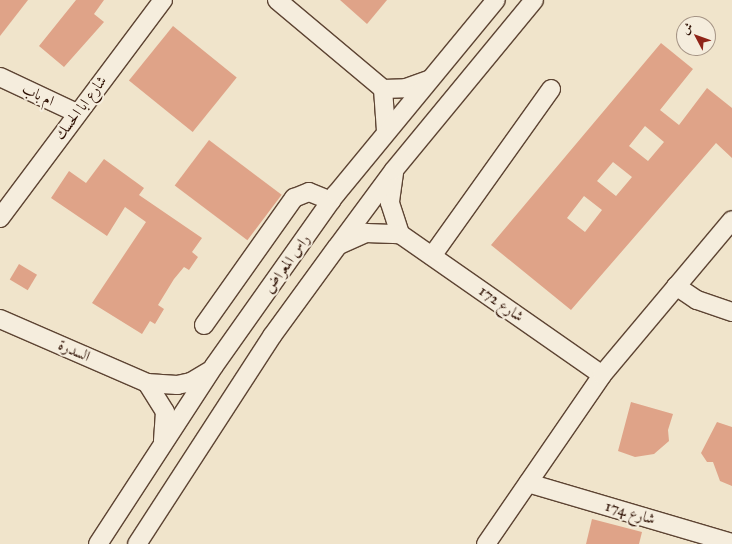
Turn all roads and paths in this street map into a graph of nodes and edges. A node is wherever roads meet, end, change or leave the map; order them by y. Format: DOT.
graph roads {
  1 [pos="163,0"];
  2 [pos="277,0"];
  3 [pos="496,0"];
  4 [pos="534,0"];
  5 [pos="0,77"];
  6 [pos="428,80"];
  7 [pos="383,89"];
  8 [pos="551,89"];
  9 [pos="77,112"];
  10 [pos="386,131"];
  11 [pos="394,170"];
  12 [pos="331,201"];
  13 [pos="0,218"];
  14 [pos="732,220"];
  15 [pos="400,234"];
  16 [pos="337,247"];
  17 [pos="432,256"];
  18 [pos="676,286"];
  19 [pos="732,312"];
  20 [pos="0,319"];
  21 [pos="204,325"];
  22 [pos="214,366"];
  23 [pos="602,375"];
  24 [pos="147,383"];
  25 [pos="162,445"];
  26 [pos="528,483"];
  27 [pos="732,543"];
  28 [pos="98,544"];
  29 [pos="136,544"];
  30 [pos="486,544"];
  1 -- 9 [label="street, شارع ابا الحسك"];
  2 -- 7 [label="street"];
  3 -- 6 [label="street, راس المعراض"];
  4 -- 11 [label="street, راس المعراض"];
  5 -- 9 [label="street, ام باب"];
  6 -- 7 [label="street"];
  6 -- 10 [label="street, راس المعراض"];
  7 -- 10 [label="street"];
  8 -- 17 [label="street"];
  9 -- 13 [label="street, شارع ابا الحسك"];
  10 -- 12 [label="street, راس المعراض"];
  11 -- 15 [label="street"];
  11 -- 16 [label="street, راس المعراض"];
  12 -- 21 [label="street"];
  12 -- 22 [label="street, راس المعراض"];
  14 -- 18 [label="street"];
  15 -- 16 [label="street"];
  15 -- 17 [label="street, شارع 172"];
  16 -- 29 [label="street, راس المعراض"];
  17 -- 23 [label="street, شارع 172"];
  18 -- 19 [label="street"];
  18 -- 23 [label="street"];
  20 -- 24 [label="street, السدرة"];
  22 -- 24 [label="street, السدرة"];
  22 -- 25 [label="street, راس المعراض"];
  23 -- 26 [label="street"];
  24 -- 25 [label="street"];
  25 -- 28 [label="street, راس المعراض"];
  26 -- 27 [label="street, شارع 174"];
  26 -- 30 [label="street"];
}
